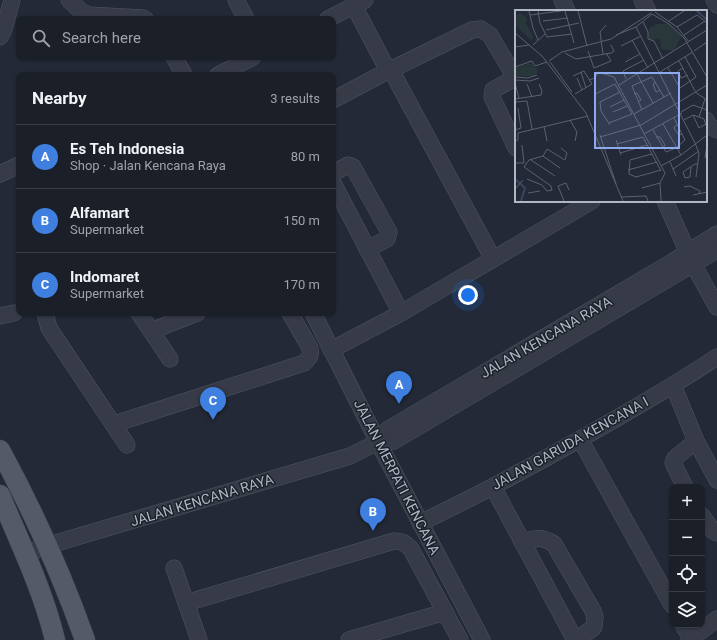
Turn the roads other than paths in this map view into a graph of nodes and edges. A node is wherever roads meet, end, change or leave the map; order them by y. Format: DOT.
graph roads {
  1 [pos="12,0"];
  2 [pos="69,0"];
  3 [pos="236,0"];
  4 [pos="562,0"];
  5 [pos="642,0"];
  6 [pos="714,0"];
  7 [pos="359,3"];
  8 [pos="717,5"];
  9 [pos="567,10"];
  10 [pos="647,10"];
  11 [pos="116,16"];
  12 [pos="244,16"];
  13 [pos="334,16"];
  14 [pos="0,37"];
  15 [pos="176,60"];
  16 [pos="247,60"];
  17 [pos="386,69"];
  18 [pos="182,72"];
  19 [pos="224,72"];
  20 [pos="515,76"];
  21 [pos="515,79"];
  22 [pos="336,98"];
  23 [pos="707,122"];
  24 [pos="717,130"];
  25 [pos="515,146"];
  26 [pos="16,166"];
  27 [pos="336,171"];
  28 [pos="0,174"];
  29 [pos="336,189"];
  30 [pos="587,202"];
  31 [pos="665,202"];
  32 [pos="717,234"];
  33 [pos="367,249"];
  34 [pos="717,250"];
  35 [pos="690,259"];
  36 [pos="490,261"];
  37 [pos="717,307"];
  38 [pos="401,313"];
  39 [pos="46,316"];
  40 [pos="141,316"];
  41 [pos="189,316"];
  42 [pos="292,316"];
  43 [pos="314,316"];
  44 [pos="151,330"];
  45 [pos="331,350"];
  46 [pos="717,357"];
  47 [pos="170,359"];
  48 [pos="673,385"];
  49 [pos="114,424"];
  50 [pos="580,439"];
  51 [pos="696,441"];
  52 [pos="378,442"];
  53 [pos="128,445"];
  54 [pos="0,450"];
  55 [pos="717,480"];
  56 [pos="683,484"];
  57 [pos="492,487"];
  58 [pos="0,495"];
  59 [pos="705,520"];
  60 [pos="420,523"];
  61 [pos="717,533"];
  62 [pos="522,542"];
  63 [pos="46,546"];
  64 [pos="25,554"];
  65 [pos="174,568"];
  66 [pos="669,600"];
  67 [pos="186,603"];
  68 [pos="445,612"];
  69 [pos="717,619"];
  70 [pos="685,628"];
  71 [pos="356,639"];
  72 [pos="478,639"];
  73 [pos="55,640"];
  74 [pos="85,640"];
  75 [pos="199,640"];
  76 [pos="460,640"];
  77 [pos="576,640"];
  78 [pos="691,640"];
  1 -- 14 [label="street"];
  2 -- 11 [label="street"];
  3 -- 12 [label="street"];
  4 -- 9 [label="street"];
  5 -- 10 [label="street"];
  6 -- 8 [label="street"];
  7 -- 13 [label="street"];
  7 -- 17 [label="street"];
  15 -- 18 [label="street"];
  16 -- 19 [label="street"];
  17 -- 20 [label="street"];
  17 -- 22 [label="street"];
  17 -- 36 [label="street"];
  21 -- 25 [label="street"];
  23 -- 24 [label="street"];
  26 -- 28 [label="street"];
  27 -- 33 [label="street"];
  29 -- 33 [label="street"];
  30 -- 36 [label="street"];
  31 -- 35 [label="street"];
  32 -- 35 [label="street, JALAN KENCANA RAYA"];
  33 -- 38 [label="street"];
  34 -- 35 [label="street, JALAN KENCANA RAYA"];
  35 -- 37 [label="street"];
  35 -- 52 [label="street, JALAN KENCANA RAYA"];
  36 -- 38 [label="street"];
  38 -- 45 [label="street"];
  39 -- 49 [label="street"];
  40 -- 44 [label="street"];
  41 -- 44 [label="street"];
  42 -- 49 [label="street"];
  43 -- 45 [label="street, JALAN MERPATI KENCANA"];
  44 -- 47 [label="street"];
  45 -- 52 [label="street, JALAN MERPATI KENCANA"];
  46 -- 48 [label="street, JALAN GARUDA KENCANA I"];
  48 -- 50 [label="street, JALAN GARUDA KENCANA I"];
  48 -- 51 [label="street"];
  49 -- 53 [label="street"];
  50 -- 57 [label="street, JALAN GARUDA KENCANA I"];
  50 -- 66 [label="street"];
  51 -- 55 [label="street"];
  51 -- 56 [label="street"];
  52 -- 60 [label="street, JALAN MERPATI KENCANA"];
  52 -- 63 [label="street, JALAN KENCANA RAYA"];
  54 -- 63 [label="main road"];
  57 -- 60 [label="street, JALAN GARUDA KENCANA I"];
  57 -- 62 [label="street"];
  58 -- 64 [label="main road"];
  59 -- 61 [label="street"];
  60 -- 72 [label="street, JALAN MERPATI KENCANA"];
  62 -- 77 [label="street"];
  62 -- 77 [label="street"];
  63 -- 64 [label="street, JALAN KENCANA RAYA"];
  63 -- 74 [label="main road"];
  64 -- 73 [label="main road"];
  65 -- 67 [label="street"];
  67 -- 68 [label="street"];
  67 -- 75 [label="street"];
  68 -- 71 [label="street"];
  68 -- 76 [label="street"];
  69 -- 78 [label="street"];
  70 -- 78 [label="street"];
}
